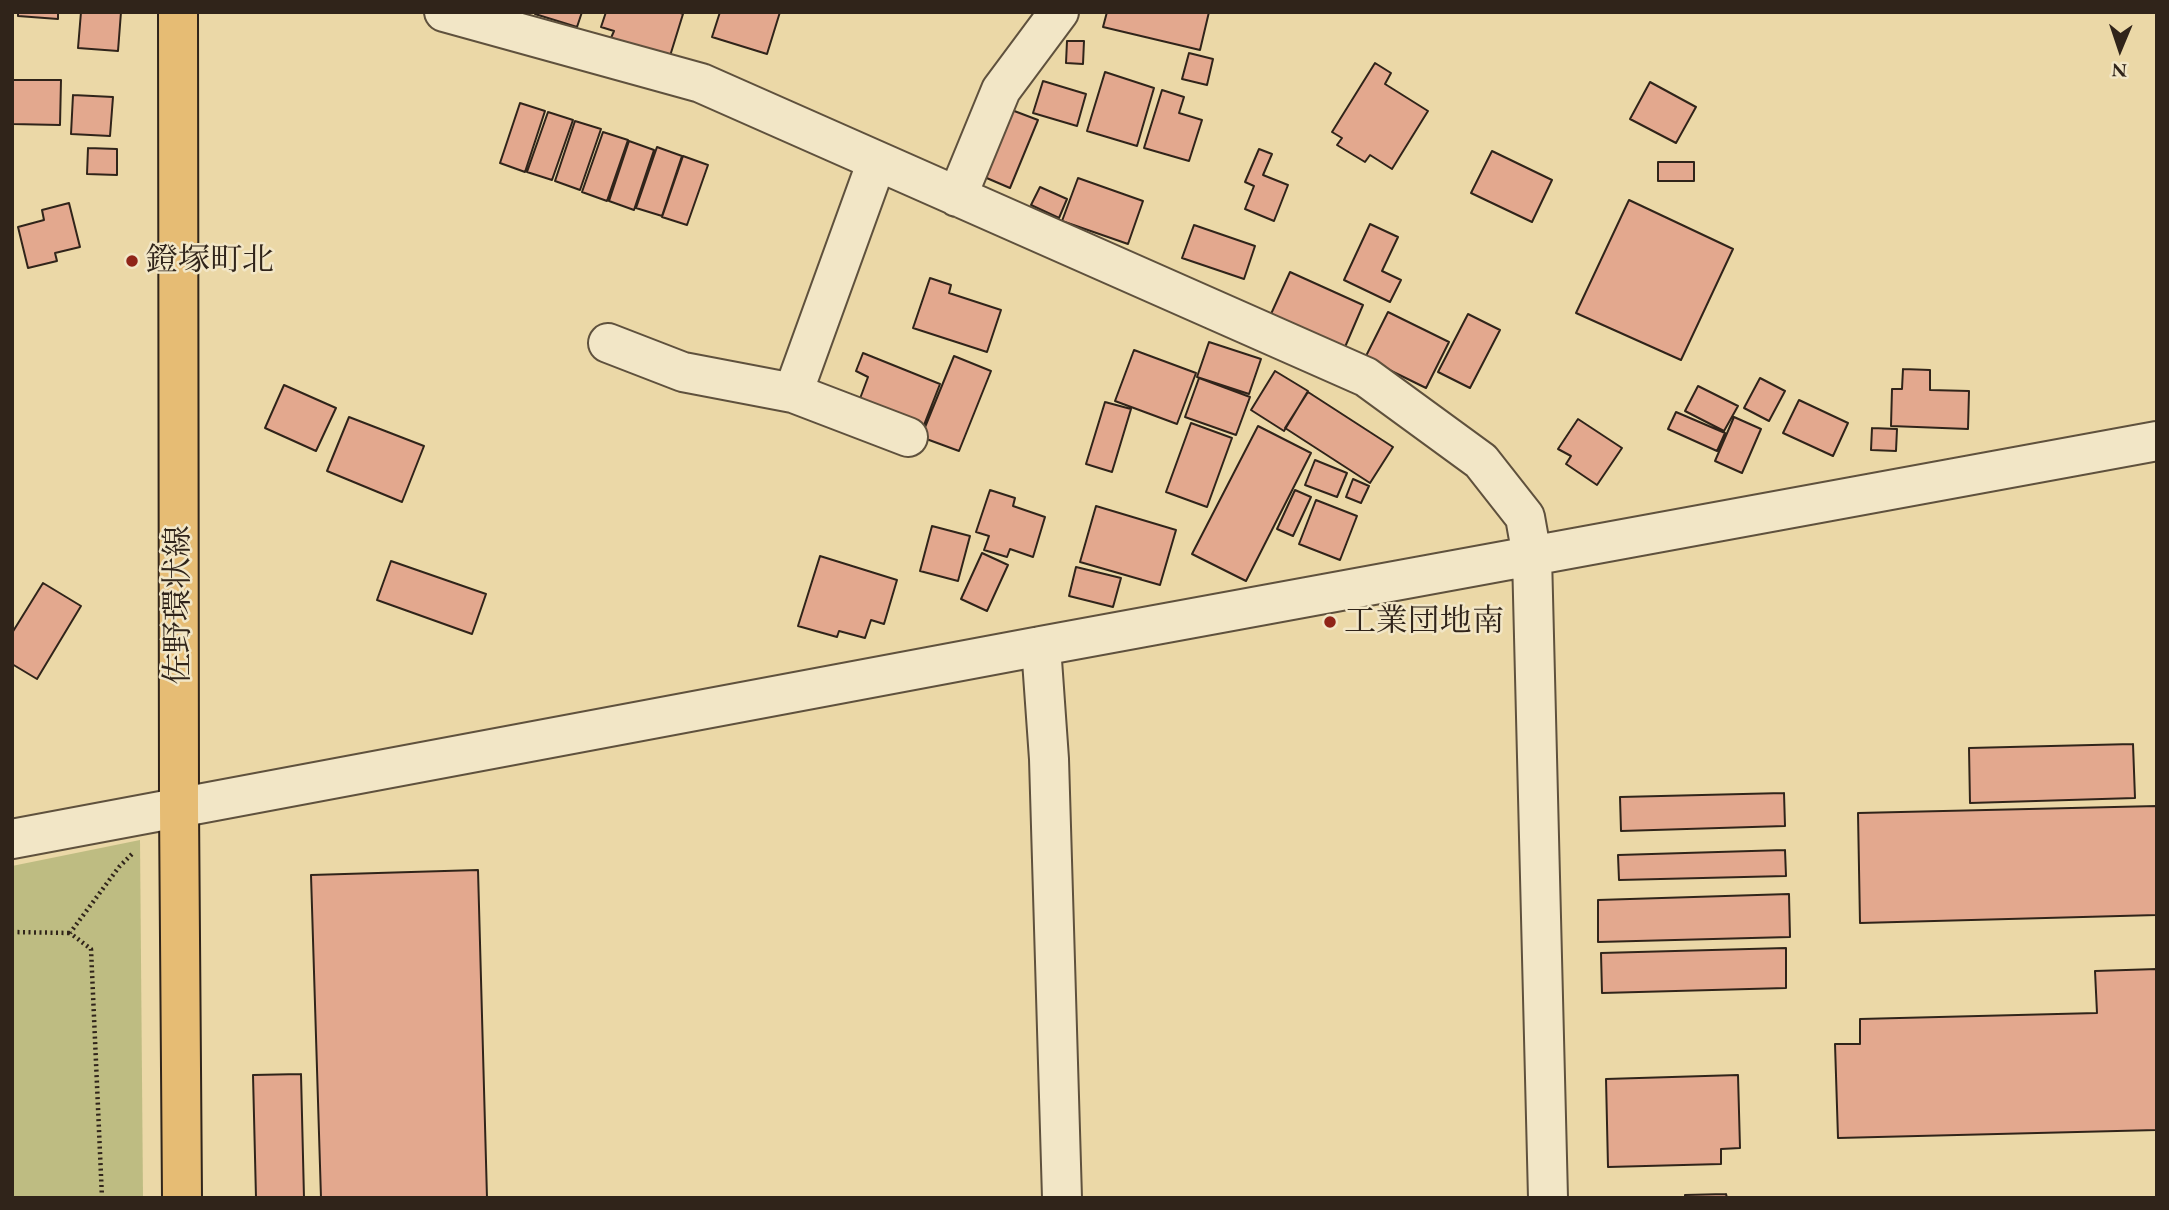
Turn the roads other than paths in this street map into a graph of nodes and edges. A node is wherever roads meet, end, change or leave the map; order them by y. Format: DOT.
graph roads {
  1 [pos="178,12"];
  2 [pos="444,12"];
  3 [pos="1059,12"];
  4 [pos="877,161"];
  5 [pos="957,197"];
  6 [pos="608,343"];
  7 [pos="793,393"];
  8 [pos="908,437"];
  9 [pos="2157,441"];
  10 [pos="1532,555"];
  11 [pos="1041,646"];
  12 [pos="179,808"];
  13 [pos="12,839"];
  14 [pos="182,1198"];
  15 [pos="1062,1198"];
  16 [pos="1548,1198"];
  1 -- 12 [label="main road, 佐野環状線"];
  2 -- 4 [label="street"];
  3 -- 5 [label="street"];
  4 -- 5 [label="street"];
  4 -- 7 [label="street"];
  5 -- 10 [label="street"];
  6 -- 7 [label="street"];
  7 -- 8 [label="street"];
  9 -- 10 [label="street"];
  10 -- 11 [label="street"];
  10 -- 16 [label="street"];
  11 -- 12 [label="street"];
  11 -- 15 [label="street"];
  12 -- 13 [label="street"];
  12 -- 14 [label="main road, 佐野環状線"];
}
